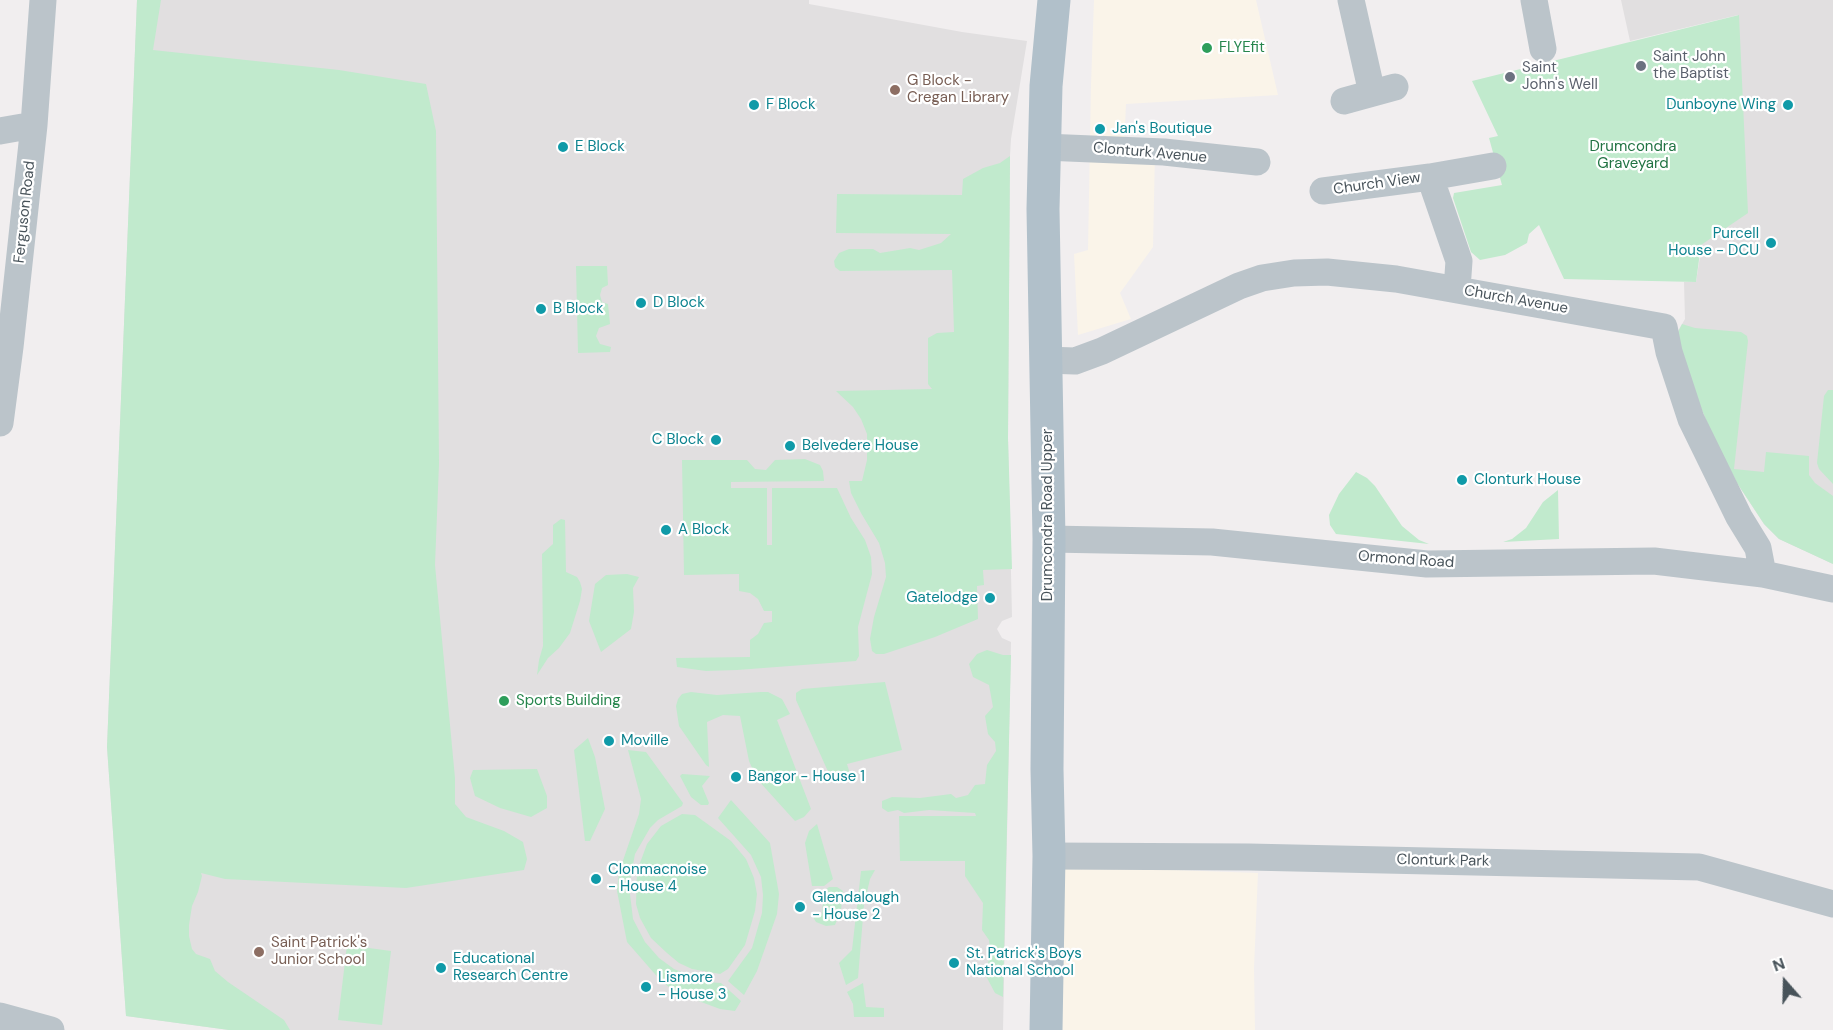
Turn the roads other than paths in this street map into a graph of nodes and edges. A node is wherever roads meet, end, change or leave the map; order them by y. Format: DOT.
graph roads {
  1 [pos="43,0"];
  2 [pos="1054,0"];
  3 [pos="1351,0"];
  4 [pos="1534,0"];
  5 [pos="1543,50"];
  6 [pos="1344,101"];
  7 [pos="34,125"];
  8 [pos="0,131"];
  9 [pos="1044,147"];
  10 [pos="1257,162"];
  11 [pos="1493,166"];
  12 [pos="1430,177"];
  13 [pos="1323,191"];
  14 [pos="1457,289"];
  15 [pos="1046,360"];
  16 [pos="0,423"];
  17 [pos="1049,539"];
  18 [pos="1763,574"];
  19 [pos="1833,589"];
  20 [pos="1049,856"];
  21 [pos="1833,904"];
  22 [pos="0,1016"];
  23 [pos="51,1030"];
  24 [pos="1046,1030"];
  1 -- 7 [label="street, Ferguson Road"];
  2 -- 9 [label="main road, Drumcondra Road Upper"];
  3 -- 6 [label="street"];
  4 -- 5 [label="street"];
  7 -- 8 [label="street"];
  7 -- 16 [label="street, Ferguson Road"];
  9 -- 10 [label="street, Clonturk Avenue"];
  9 -- 15 [label="main road, Drumcondra Road Upper"];
  11 -- 12 [label="street, Church View"];
  12 -- 13 [label="street, Church View"];
  12 -- 14 [label="street, Church View"];
  14 -- 15 [label="street, Church Avenue"];
  14 -- 18 [label="street, Church Avenue"];
  15 -- 17 [label="main road, Drumcondra Road Upper"];
  17 -- 18 [label="street, Ormond Road"];
  17 -- 20 [label="main road, Drumcondra Road Upper"];
  18 -- 19 [label="street"];
  20 -- 21 [label="street, Clonturk Park"];
  20 -- 24 [label="main road, Drumcondra Road Upper"];
  22 -- 23 [label="street"];
}
